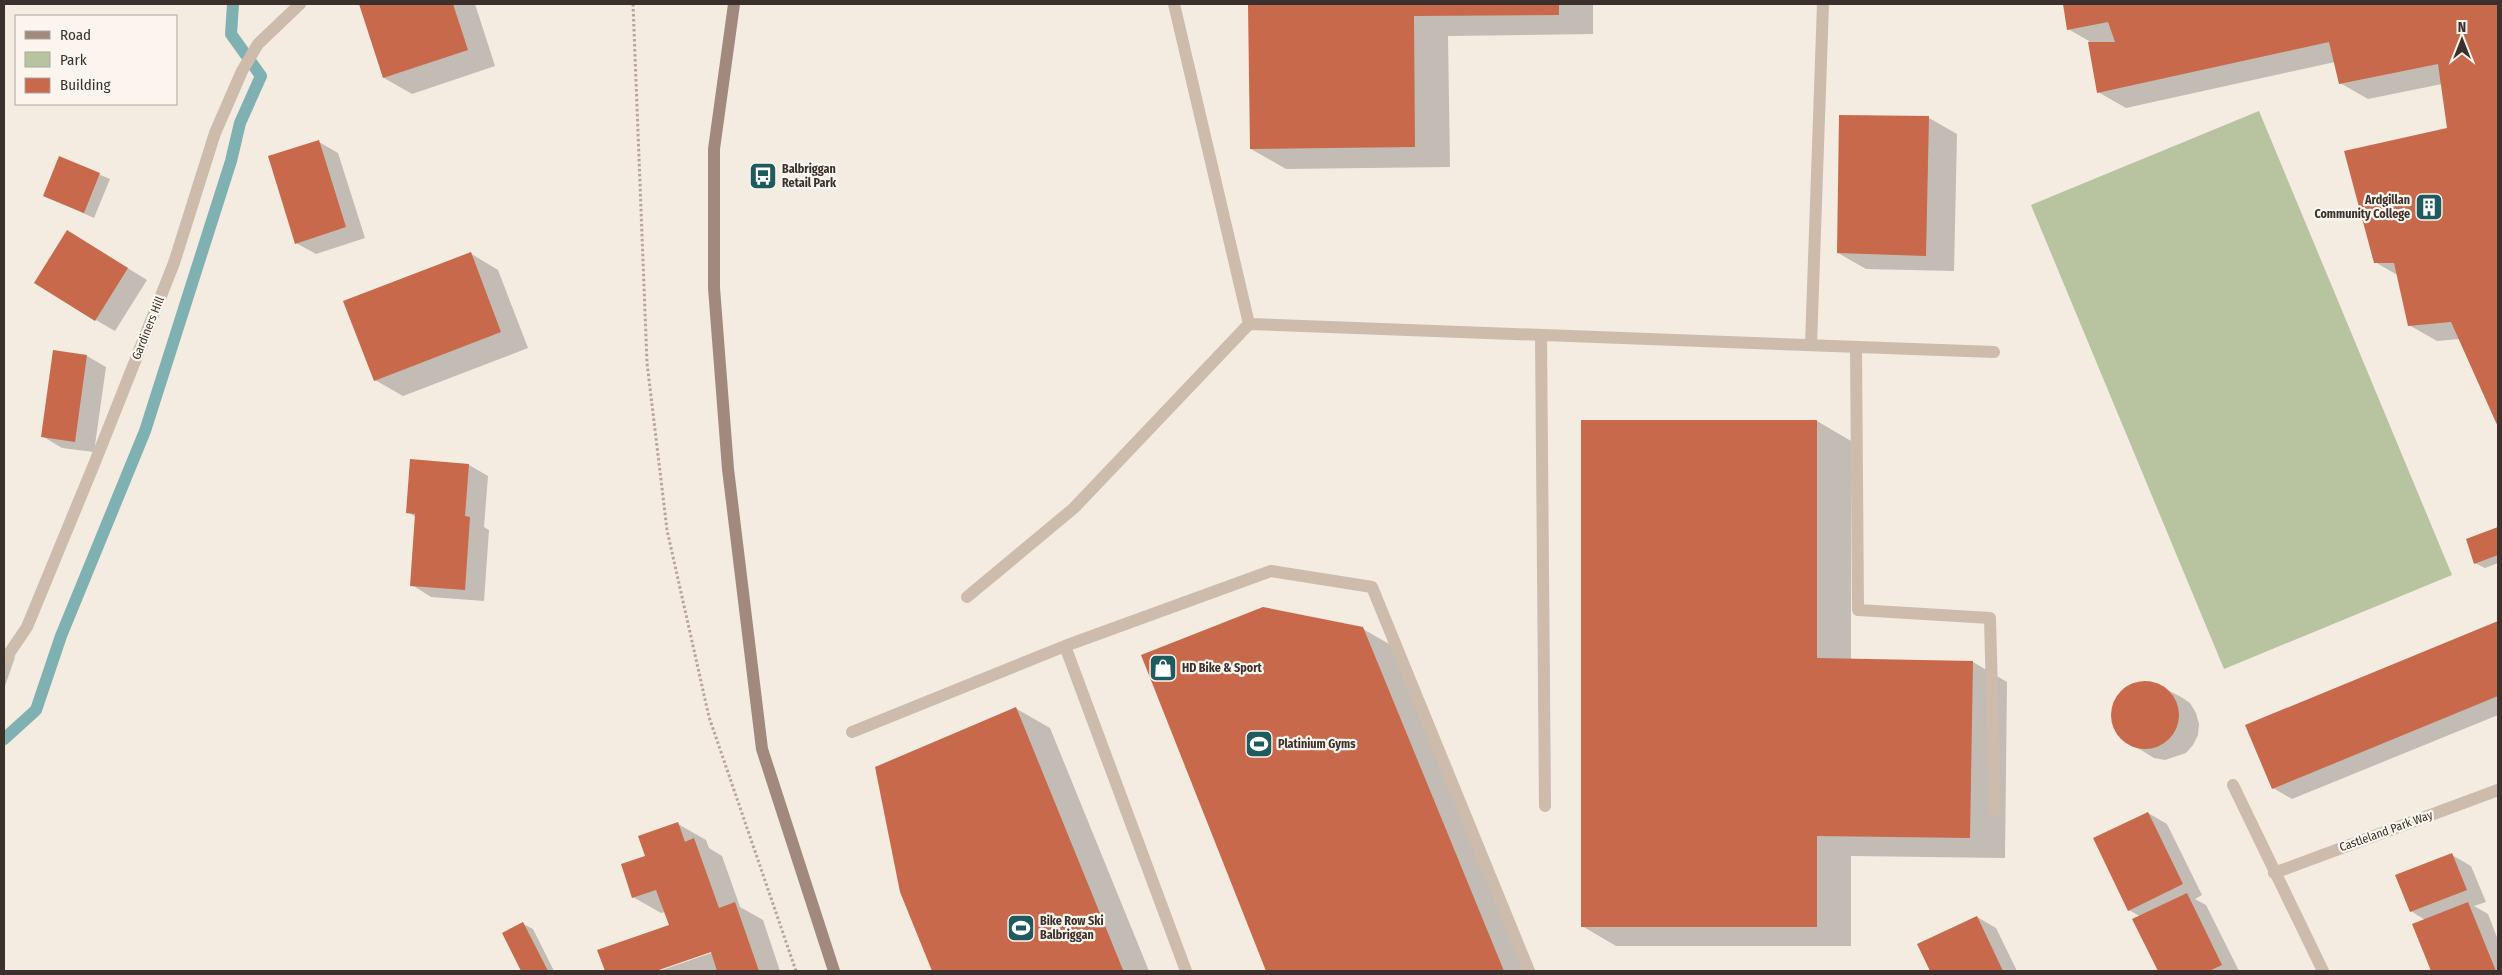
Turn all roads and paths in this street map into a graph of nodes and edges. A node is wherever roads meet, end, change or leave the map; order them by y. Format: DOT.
graph roads {
  1 [pos="300,4"];
  2 [pos="633,4"];
  3 [pos="734,4"];
  4 [pos="1174,4"];
  5 [pos="1823,4"];
  6 [pos="1249,324"];
  7 [pos="1541,335"];
  8 [pos="1811,345"];
  9 [pos="1856,347"];
  10 [pos="1994,352"];
  11 [pos="967,596"];
  12 [pos="1065,646"];
  13 [pos="4,661"];
  14 [pos="852,732"];
  15 [pos="2233,785"];
  16 [pos="2498,790"];
  17 [pos="1545,806"];
  18 [pos="1995,810"];
  19 [pos="2274,873"];
  20 [pos="796,971"];
  21 [pos="834,971"];
  22 [pos="1186,971"];
  23 [pos="1529,971"];
  24 [pos="2322,971"];
  1 -- 13 [label="street, Gardiners Hill"];
  2 -- 20 [label="path"];
  3 -- 21 [label="main road"];
  4 -- 6 [label="street"];
  5 -- 8 [label="street"];
  6 -- 7 [label="street"];
  6 -- 11 [label="street"];
  7 -- 8 [label="street"];
  7 -- 17 [label="street"];
  8 -- 9 [label="street"];
  9 -- 10 [label="street"];
  9 -- 18 [label="street"];
  12 -- 14 [label="street"];
  12 -- 22 [label="street"];
  12 -- 23 [label="street"];
  15 -- 19 [label="street"];
  16 -- 19 [label="street, Castleland Park Way"];
  19 -- 24 [label="street"];
}
